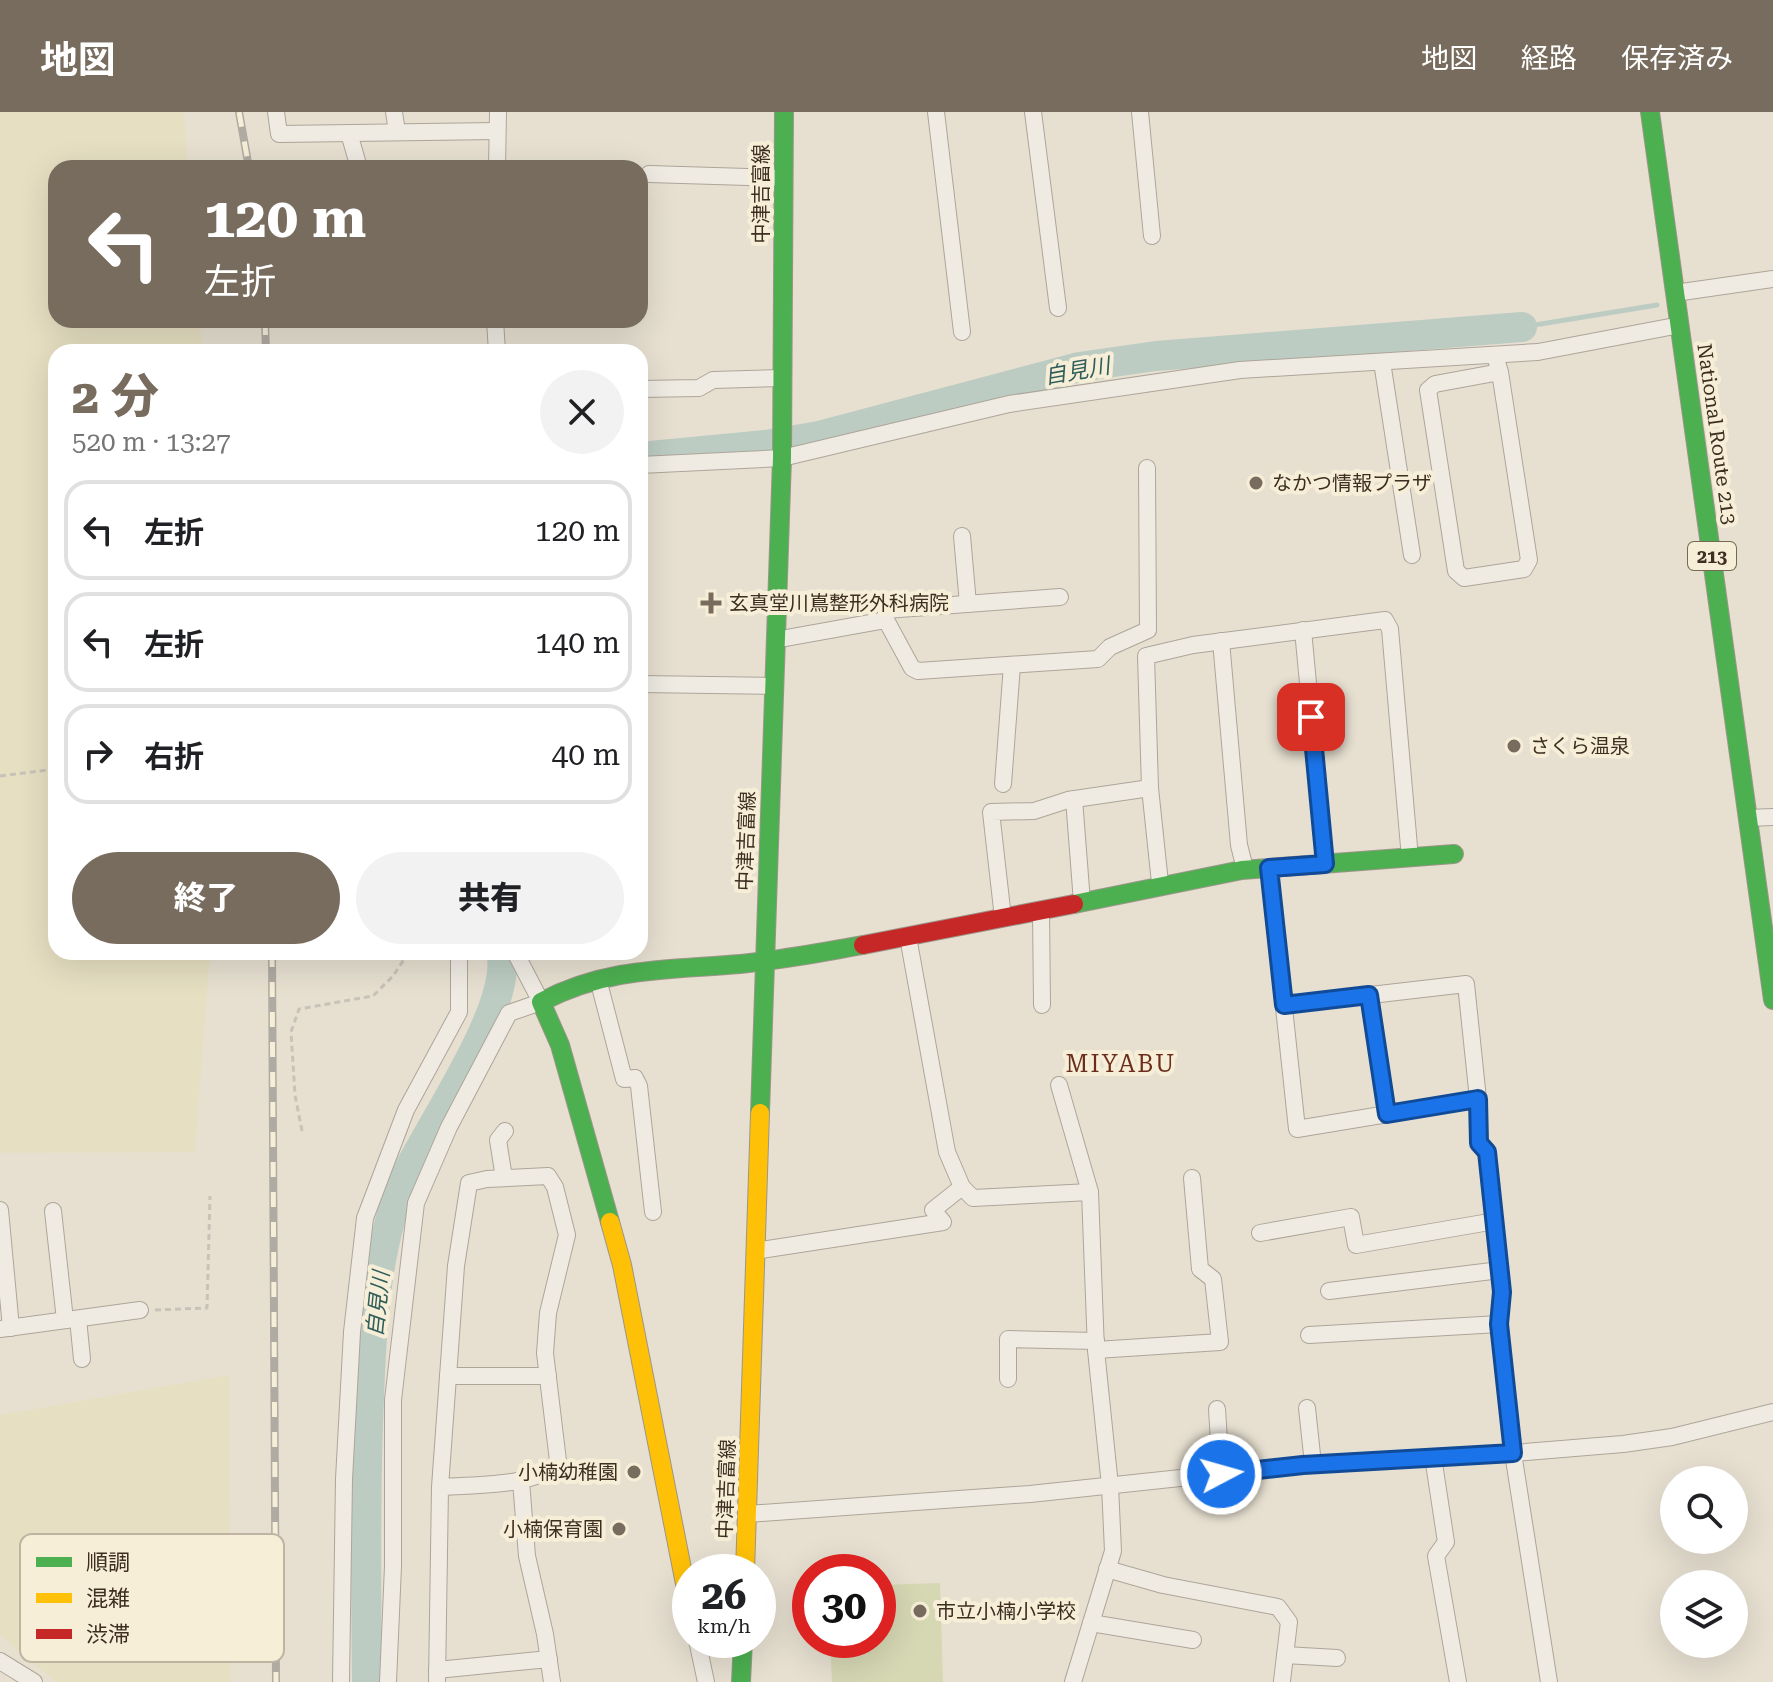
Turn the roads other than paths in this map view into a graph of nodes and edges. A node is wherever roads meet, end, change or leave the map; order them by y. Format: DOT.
graph roads {
  1 [pos="276,112"];
  2 [pos="394,112"];
  3 [pos="498,112"];
  4 [pos="784,112"];
  5 [pos="936,112"];
  6 [pos="1033,112"];
  7 [pos="1140,112"];
  8 [pos="1650,112"];
  9 [pos="497,131"];
  10 [pos="397,132"];
  11 [pos="349,133"];
  12 [pos="357,160"];
  13 [pos="497,160"];
  14 [pos="649,174"];
  15 [pos="784,178"];
  16 [pos="1152,236"];
  17 [pos="1773,279"];
  18 [pos="1675,293"];
  19 [pos="1058,308"];
  20 [pos="1680,325"];
  21 [pos="962,332"];
  22 [pos="1382,362"];
  23 [pos="1498,364"];
  24 [pos="783,378"];
  25 [pos="648,389"];
  26 [pos="782,458"];
  27 [pos="648,465"];
  28 [pos="1147,468"];
  29 [pos="962,536"];
  30 [pos="1412,555"];
  31 [pos="1060,597"];
  32 [pos="968,604"];
  33 [pos="886,620"];
  34 [pos="1303,630"];
  35 [pos="775,640"];
  36 [pos="1221,641"];
  37 [pos="1012,665"];
  38 [pos="648,684"];
  39 [pos="773,686"];
  40 [pos="1003,784"];
  41 [pos="1150,788"];
  42 [pos="1074,799"];
  43 [pos="1773,817"];
  44 [pos="1748,818"];
  45 [pos="1454,854"];
  46 [pos="1410,858"];
  47 [pos="1325,864"];
  48 [pos="1269,868"];
  49 [pos="1245,869"];
  50 [pos="1160,883"];
  51 [pos="1082,902"];
  52 [pos="1041,910"];
  53 [pos="1003,918"];
  54 [pos="908,937"];
  55 [pos="459,960"];
  56 [pos="519,960"];
  57 [pos="764,961"];
  58 [pos="598,979"];
  59 [pos="1369,995"];
  60 [pos="1773,1000"];
  61 [pos="541,1002"];
  62 [pos="1042,1005"];
  63 [pos="1284,1005"];
  64 [pos="1059,1085"];
  65 [pos="1478,1099"];
  66 [pos="1387,1114"];
  67 [pos="505,1131"];
  68 [pos="504,1178"];
  69 [pos="1192,1178"];
  70 [pos="962,1187"];
  71 [pos="1090,1192"];
  72 [pos="0,1210"];
  73 [pos="53,1211"];
  74 [pos="653,1212"];
  75 [pos="1495,1221"];
  76 [pos="1260,1233"];
  77 [pos="755,1251"];
  78 [pos="1500,1270"];
  79 [pos="1329,1291"];
  80 [pos="140,1310"];
  81 [pos="72,1320"];
  82 [pos="1499,1324"];
  83 [pos="6,1329"];
  84 [pos="1309,1335"];
  85 [pos="1096,1346"];
  86 [pos="82,1359"];
  87 [pos="448,1376"];
  88 [pos="548,1376"];
  89 [pos="1008,1379"];
  90 [pos="1307,1408"];
  91 [pos="1217,1409"];
  92 [pos="1773,1412"];
  93 [pos="1513,1453"];
  94 [pos="1433,1457"];
  95 [pos="1313,1464"];
  96 [pos="1221,1474"];
  97 [pos="521,1481"];
  98 [pos="1110,1486"];
  99 [pos="440,1487"];
  100 [pos="747,1514"];
  101 [pos="679,1554"];
  102 [pos="746,1554"];
  103 [pos="1107,1569"];
  104 [pos="1091,1623"];
  105 [pos="1193,1640"];
  106 [pos="1285,1655"];
  107 [pos="701,1658"];
  108 [pos="742,1658"];
  109 [pos="1337,1658"];
  110 [pos="549,1659"];
  111 [pos="0,1661"];
  112 [pos="437,1676"];
  113 [pos="1282,1681"];
  114 [pos="34,1682"];
  115 [pos="341,1682"];
  116 [pos="388,1682"];
  117 [pos="552,1682"];
  118 [pos="706,1682"];
  119 [pos="741,1682"];
  120 [pos="1073,1682"];
  121 [pos="1458,1682"];
  122 [pos="1549,1682"];
  1 -- 11 [label="street"];
  2 -- 10 [label="street"];
  3 -- 9 [label="street"];
  4 -- 15 [label="main road, 中津吉富線"];
  5 -- 21 [label="street"];
  6 -- 19 [label="street"];
  7 -- 16 [label="street"];
  8 -- 18 [label="main road, National Route 213 / 213"];
  9 -- 10 [label="street"];
  9 -- 13 [label="street"];
  10 -- 11 [label="street"];
  11 -- 12 [label="street"];
  14 -- 15 [label="street"];
  15 -- 24 [label="main road, 中津吉富線"];
  17 -- 18 [label="street"];
  18 -- 20 [label="main road, National Route 213 / 213"];
  20 -- 23 [label="street"];
  20 -- 44 [label="main road, National Route 213 / 213"];
  22 -- 23 [label="street"];
  22 -- 26 [label="street"];
  22 -- 30 [label="street"];
  23 -- 23 [label="street"];
  24 -- 25 [label="street"];
  24 -- 26 [label="main road, 中津吉富線"];
  26 -- 27 [label="street"];
  26 -- 35 [label="main road, 中津吉富線"];
  28 -- 37 [label="street"];
  29 -- 32 [label="street"];
  31 -- 32 [label="street"];
  32 -- 33 [label="street"];
  33 -- 35 [label="street"];
  33 -- 37 [label="street"];
  34 -- 36 [label="street"];
  34 -- 46 [label="street"];
  34 -- 47 [label="street"];
  35 -- 39 [label="main road, 中津吉富線"];
  36 -- 41 [label="street"];
  36 -- 49 [label="street"];
  37 -- 40 [label="street"];
  38 -- 39 [label="street"];
  39 -- 57 [label="main road, 中津吉富線"];
  41 -- 42 [label="street"];
  41 -- 50 [label="street"];
  42 -- 51 [label="street"];
  42 -- 53 [label="street"];
  43 -- 44 [label="street"];
  44 -- 60 [label="main road, National Route 213 / 213"];
  45 -- 46 [label="main road"];
  46 -- 47 [label="main road"];
  47 -- 48 [label="main road"];
  48 -- 49 [label="main road"];
  48 -- 63 [label="street"];
  49 -- 50 [label="main road"];
  50 -- 51 [label="main road"];
  51 -- 52 [label="main road"];
  52 -- 53 [label="main road"];
  52 -- 62 [label="street"];
  53 -- 54 [label="main road"];
  54 -- 57 [label="main road"];
  54 -- 70 [label="street"];
  55 -- 115 [label="street"];
  56 -- 61 [label="street"];
  57 -- 58 [label="main road"];
  57 -- 77 [label="main road, 中津吉富線"];
  58 -- 61 [label="main road"];
  58 -- 74 [label="street"];
  59 -- 63 [label="street"];
  59 -- 65 [label="street"];
  59 -- 66 [label="street"];
  61 -- 101 [label="main road"];
  61 -- 116 [label="street"];
  63 -- 66 [label="street"];
  64 -- 71 [label="street"];
  65 -- 66 [label="street"];
  65 -- 75 [label="street"];
  67 -- 68 [label="street"];
  68 -- 87 [label="street"];
  68 -- 88 [label="street"];
  69 -- 85 [label="street"];
  70 -- 71 [label="street"];
  70 -- 77 [label="street"];
  71 -- 85 [label="street"];
  72 -- 83 [label="street"];
  73 -- 81 [label="street"];
  75 -- 76 [label="street"];
  75 -- 78 [label="street"];
  77 -- 100 [label="main road, 中津吉富線"];
  78 -- 79 [label="street"];
  78 -- 82 [label="street"];
  80 -- 81 [label="street"];
  81 -- 83 [label="street"];
  81 -- 86 [label="street"];
  82 -- 84 [label="street"];
  82 -- 93 [label="street"];
  85 -- 89 [label="street"];
  85 -- 98 [label="street"];
  87 -- 88 [label="street"];
  87 -- 99 [label="street"];
  88 -- 97 [label="street"];
  90 -- 95 [label="street"];
  91 -- 96 [label="street"];
  92 -- 93 [label="street"];
  93 -- 94 [label="street"];
  93 -- 122 [label="street"];
  94 -- 95 [label="street"];
  94 -- 121 [label="street"];
  95 -- 96 [label="street"];
  96 -- 98 [label="street"];
  97 -- 99 [label="street"];
  97 -- 110 [label="street"];
  98 -- 100 [label="street"];
  98 -- 103 [label="street"];
  99 -- 112 [label="street"];
  100 -- 102 [label="main road, 中津吉富線"];
  103 -- 104 [label="street"];
  103 -- 106 [label="street"];
  104 -- 105 [label="street"];
  104 -- 120 [label="street"];
  106 -- 109 [label="street"];
  106 -- 113 [label="street"];
  107 -- 118 [label="street"];
  108 -- 119 [label="main road"];
  110 -- 112 [label="street"];
  110 -- 117 [label="street"];
  111 -- 114 [label="street"];
}
